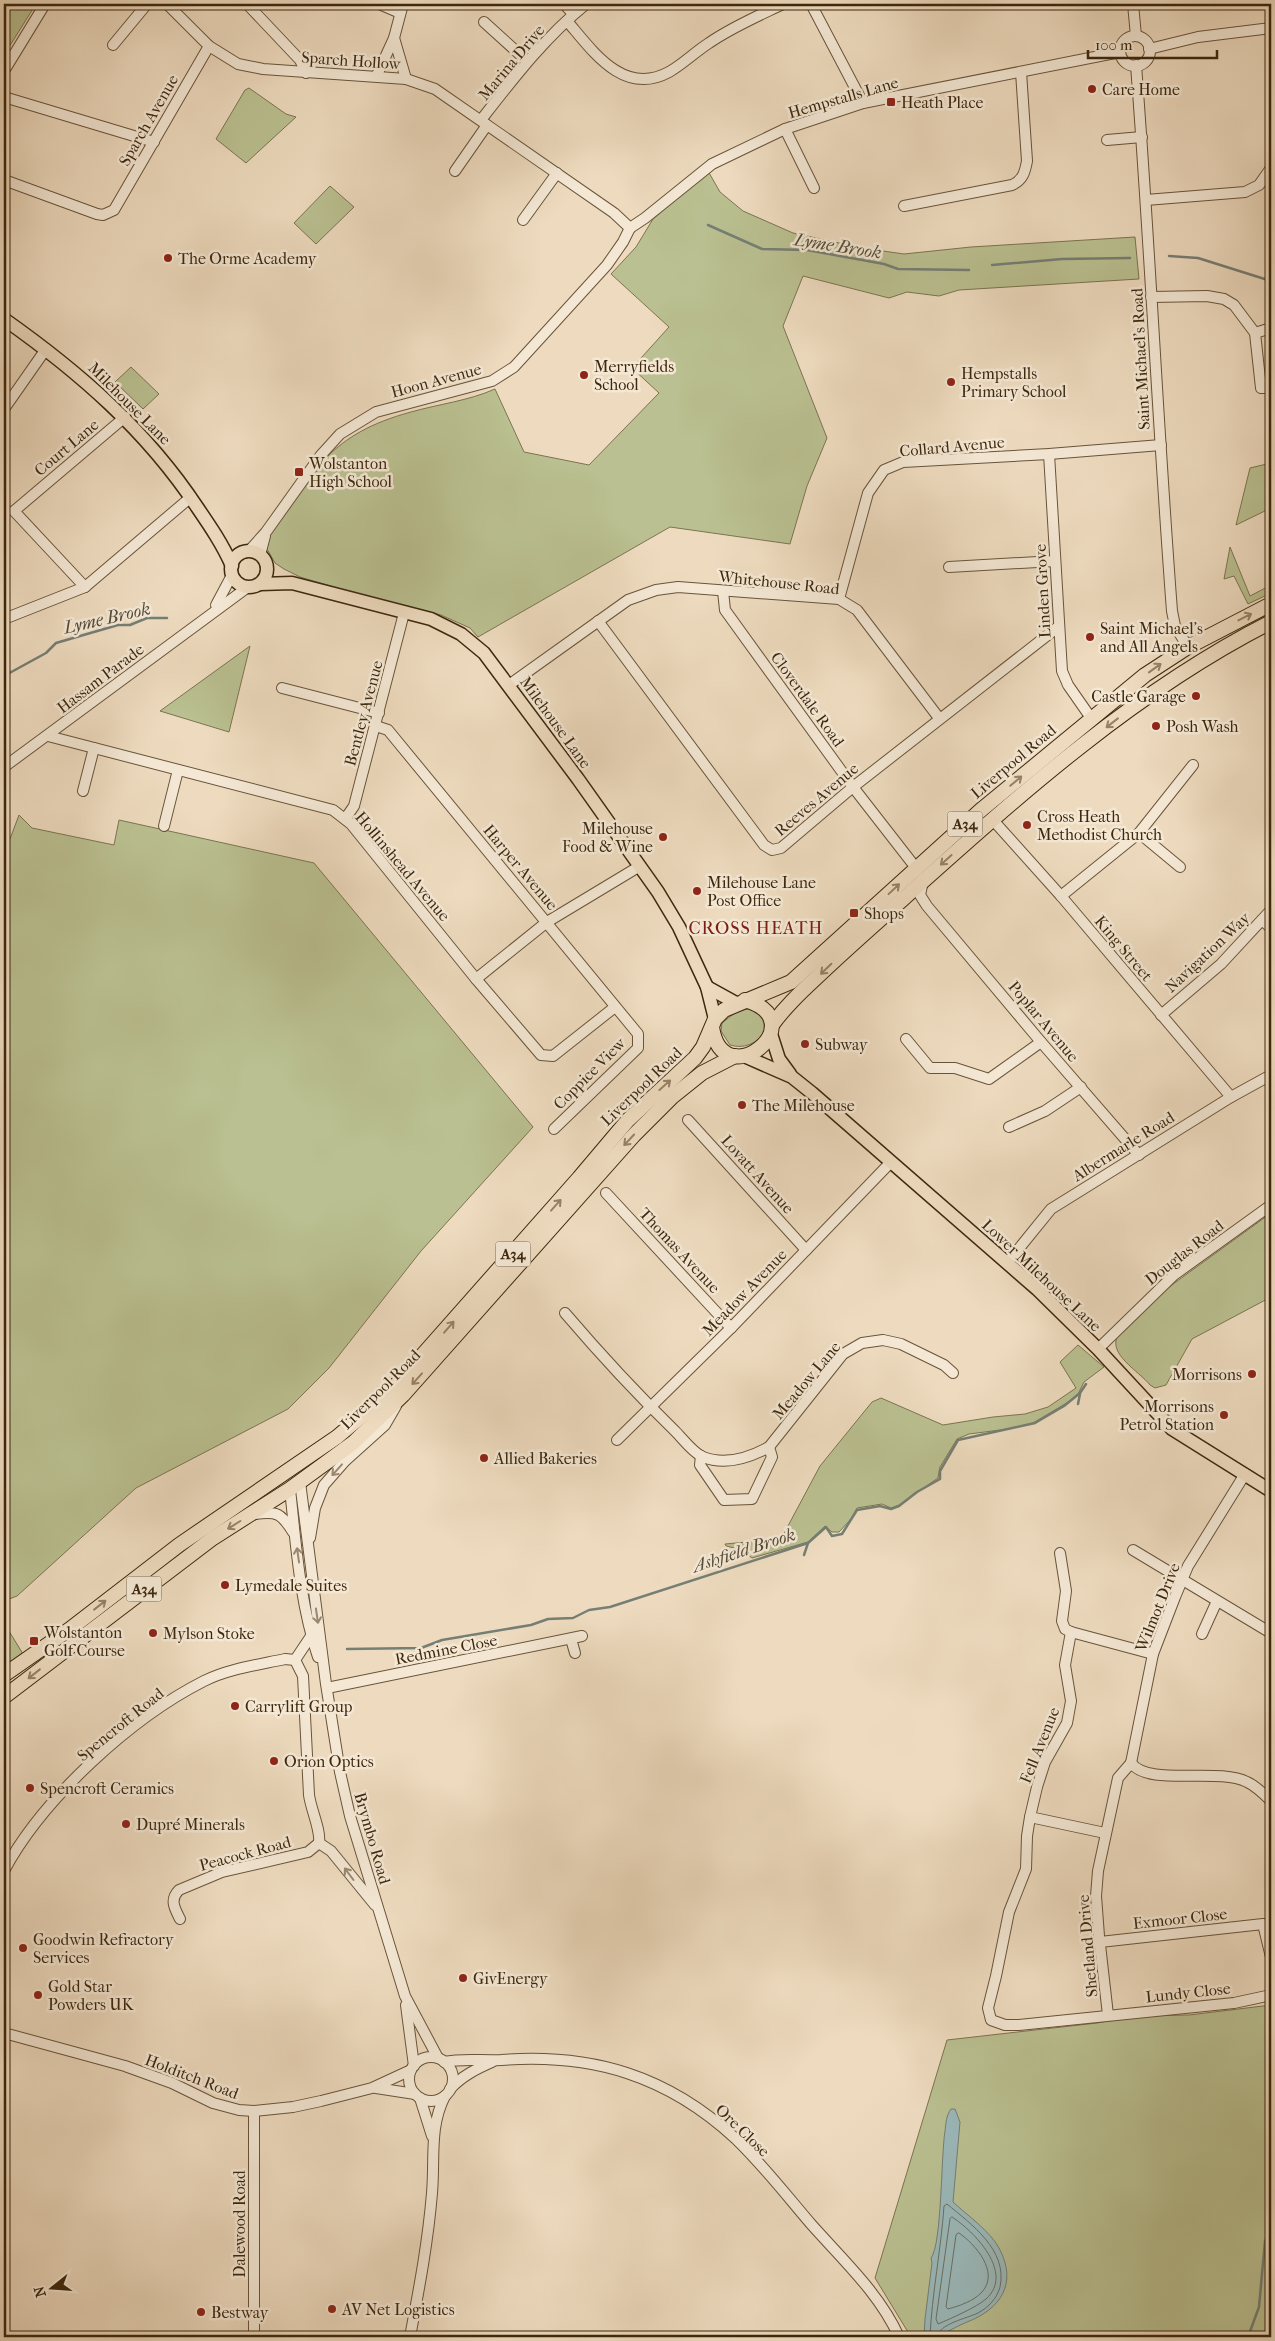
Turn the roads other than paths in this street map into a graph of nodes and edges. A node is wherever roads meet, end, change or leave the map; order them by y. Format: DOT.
graph roads {
  1 [pos="45,4"];
  2 [pos="147,4"];
  3 [pos="167,4"];
  4 [pos="247,4"];
  5 [pos="379,4"];
  6 [pos="564,4"];
  7 [pos="586,4"];
  8 [pos="783,4"];
  9 [pos="811,4"];
  10 [pos="1133,4"];
  11 [pos="402,8"];
  12 [pos="570,18"];
  13 [pos="484,22"];
  14 [pos="1271,28"];
  15 [pos="1136,36"];
  16 [pos="394,38"];
  17 [pos="113,45"];
  18 [pos="209,46"];
  19 [pos="1149,48"];
  20 [pos="1120,52"];
  21 [pos="527,61"];
  22 [pos="1136,65"];
  23 [pos="4,71"];
  24 [pos="306,72"];
  25 [pos="1021,72"];
  26 [pos="376,75"];
  27 [pos="406,79"];
  28 [pos="4,97"];
  29 [pos="863,103"];
  30 [pos="484,122"];
  31 [pos="785,129"];
  32 [pos="1142,137"];
  33 [pos="1107,140"];
  34 [pos="154,142"];
  35 [pos="1271,168"];
  36 [pos="455,171"];
  37 [pos="557,173"];
  38 [pos="4,180"];
  39 [pos="814,188"];
  40 [pos="1146,200"];
  41 [pos="904,206"];
  42 [pos="523,220"];
  43 [pos="630,228"];
  44 [pos="1151,297"];
  45 [pos="4,319"];
  46 [pos="1271,328"];
  47 [pos="1255,333"];
  48 [pos="46,350"];
  49 [pos="1271,388"];
  50 [pos="4,409"];
  51 [pos="125,417"];
  52 [pos="1161,445"];
  53 [pos="1049,454"];
  54 [pos="191,497"];
  55 [pos="212,529"];
  56 [pos="254,556"];
  57 [pos="1055,561"];
  58 [pos="949,567"];
  59 [pos="232,571"];
  60 [pos="292,584"];
  61 [pos="254,585"];
  62 [pos="85,586"];
  63 [pos="723,591"];
  64 [pos="839,599"];
  65 [pos="1271,604"];
  66 [pos="212,612"];
  67 [pos="404,613"];
  68 [pos="4,619"];
  69 [pos="598,622"];
  70 [pos="1271,622"];
  71 [pos="1058,627"];
  72 [pos="1190,657"];
  73 [pos="509,685"];
  74 [pos="282,688"];
  75 [pos="379,713"];
  76 [pos="939,718"];
  77 [pos="1091,718"];
  78 [pos="376,726"];
  79 [pos="48,736"];
  80 [pos="94,748"];
  81 [pos="1193,765"];
  82 [pos="4,767"];
  83 [pos="178,770"];
  84 [pos="853,787"];
  85 [pos="83,791"];
  86 [pos="345,819"];
  87 [pos="992,819"];
  88 [pos="164,826"];
  89 [pos="1139,833"];
  90 [pos="640,866"];
  91 [pos="1180,866"];
  92 [pos="916,868"];
  93 [pos="924,880"];
  94 [pos="1061,896"];
  95 [pos="1271,910"];
  96 [pos="1262,920"];
  97 [pos="547,922"];
  98 [pos="1271,928"];
  99 [pos="476,979"];
  100 [pos="707,988"];
  101 [pos="740,1002"];
  102 [pos="614,1007"];
  103 [pos="1161,1015"];
  104 [pos="714,1023"];
  105 [pos="771,1030"];
  106 [pos="638,1034"];
  107 [pos="906,1039"];
  108 [pos="1040,1042"];
  109 [pos="740,1056"];
  110 [pos="1271,1075"];
  111 [pos="792,1078"];
  112 [pos="1081,1088"];
  113 [pos="1231,1097"];
  114 [pos="688,1120"];
  115 [pos="1008,1127"];
  116 [pos="554,1130"];
  117 [pos="1139,1155"];
  118 [pos="891,1162"];
  119 [pos="606,1193"];
  120 [pos="1271,1206"];
  121 [pos="806,1250"];
  122 [pos="1008,1262"];
  123 [pos="566,1313"];
  124 [pos="731,1328"];
  125 [pos="1098,1349"];
  126 [pos="953,1373"];
  127 [pos="403,1395"];
  128 [pos="649,1406"];
  129 [pos="617,1440"];
  130 [pos="769,1447"];
  131 [pos="701,1456"];
  132 [pos="293,1469"];
  133 [pos="1245,1474"];
  134 [pos="295,1486"];
  135 [pos="1271,1492"];
  136 [pos="252,1514"];
  137 [pos="295,1535"];
  138 [pos="308,1550"];
  139 [pos="1133,1550"];
  140 [pos="1060,1553"];
  141 [pos="1183,1580"];
  142 [pos="1217,1601"];
  143 [pos="1071,1632"];
  144 [pos="1271,1633"];
  145 [pos="1202,1634"];
  146 [pos="311,1636"];
  147 [pos="582,1636"];
  148 [pos="570,1639"];
  149 [pos="575,1653"];
  150 [pos="1153,1654"];
  151 [pos="295,1660"];
  152 [pos="4,1675"];
  153 [pos="326,1686"];
  154 [pos="4,1697"];
  155 [pos="1130,1763"];
  156 [pos="1271,1801"];
  157 [pos="1030,1816"];
  158 [pos="1105,1833"];
  159 [pos="319,1843"];
  160 [pos="4,1871"];
  161 [pos="377,1907"];
  162 [pos="180,1919"];
  163 [pos="1100,1942"];
  164 [pos="1271,1957"];
  165 [pos="1271,1995"];
  166 [pos="405,1996"];
  167 [pos="1108,2015"];
  168 [pos="4,2033"];
  169 [pos="441,2060"];
  170 [pos="498,2060"];
  171 [pos="412,2068"];
  172 [pos="372,2088"];
  173 [pos="447,2093"];
  174 [pos="418,2096"];
  175 [pos="254,2111"];
  176 [pos="433,2139"];
  177 [pos="254,2337"];
  178 [pos="410,2337"];
  179 [pos="899,2337"];
  1 -- 23 [label="street"];
  2 -- 17 [label="street"];
  3 -- 18 [label="street, Sparch Hollow"];
  4 -- 24 [label="street"];
  5 -- 11 [label="street"];
  6 -- 12 [label="street"];
  7 -- 12 [label="street, Marina Drive"];
  8 -- 12 [label="street"];
  9 -- 29 [label="street"];
  10 -- 15 [label="street"];
  11 -- 16 [label="street"];
  12 -- 21 [label="street, Marina Drive"];
  13 -- 21 [label="street"];
  14 -- 19 [label="street"];
  15 -- 19 [label="street"];
  15 -- 20 [label="street"];
  16 -- 26 [label="street"];
  16 -- 27 [label="street"];
  18 -- 24 [label="street, Sparch Hollow"];
  18 -- 34 [label="street, Sparch Avenue"];
  19 -- 22 [label="street"];
  20 -- 22 [label="street"];
  20 -- 25 [label="street, Hempstalls Lane"];
  21 -- 30 [label="street, Marina Drive"];
  22 -- 32 [label="street, Saint Michael's Road"];
  24 -- 26 [label="street, Sparch Hollow"];
  25 -- 29 [label="street, Hempstalls Lane"];
  25 -- 41 [label="street"];
  26 -- 27 [label="street, Sparch Hollow"];
  27 -- 30 [label="street, Sparch Hollow"];
  28 -- 34 [label="street"];
  29 -- 31 [label="street, Hempstalls Lane"];
  30 -- 36 [label="street, Marina Drive"];
  30 -- 37 [label="street, Sparch Hollow"];
  31 -- 39 [label="street"];
  31 -- 43 [label="street, Hempstalls Lane"];
  32 -- 33 [label="street"];
  32 -- 40 [label="street, Saint Michael's Road"];
  34 -- 38 [label="street, Sparch Avenue"];
  35 -- 40 [label="street"];
  37 -- 42 [label="street"];
  37 -- 43 [label="street, Sparch Hollow"];
  40 -- 44 [label="street, Saint Michael's Road"];
  43 -- 56 [label="street, Hoon Avenue"];
  44 -- 47 [label="street"];
  44 -- 52 [label="street, Saint Michael's Road"];
  45 -- 48 [label="main road, Milehouse Lane"];
  46 -- 47 [label="street"];
  47 -- 49 [label="street"];
  48 -- 50 [label="street"];
  48 -- 51 [label="main road, Milehouse Lane"];
  51 -- 54 [label="main road, Milehouse Lane"];
  51 -- 62 [label="street, Court Lane"];
  52 -- 53 [label="street, Collard Avenue"];
  52 -- 72 [label="street, Saint Michael's Road"];
  53 -- 57 [label="street, Linden Grove"];
  53 -- 64 [label="street, Collard Avenue"];
  54 -- 55 [label="main road, Milehouse Lane"];
  54 -- 62 [label="street"];
  55 -- 56 [label="main road, Milehouse Lane"];
  55 -- 59 [label="main road, Milehouse Lane"];
  56 -- 59 [label="main road"];
  56 -- 60 [label="main road, Milehouse Lane"];
  56 -- 61 [label="main road"];
  57 -- 58 [label="street"];
  57 -- 71 [label="street, Linden Grove"];
  59 -- 61 [label="main road"];
  59 -- 66 [label="street, Hassam Parade"];
  60 -- 61 [label="main road, Milehouse Lane"];
  60 -- 67 [label="main road, Milehouse Lane"];
  61 -- 66 [label="street, Hassam Parade"];
  62 -- 68 [label="street"];
  63 -- 64 [label="street, Whitehouse Road"];
  63 -- 69 [label="street, Whitehouse Road"];
  63 -- 84 [label="street, Cloverdale Road"];
  64 -- 76 [label="street, Whitehouse Road"];
  72 -- 65 [label="highway, Liverpool Road / A34, one-way"];
  66 -- 79 [label="street, Hassam Parade"];
  67 -- 73 [label="main road, Milehouse Lane"];
  67 -- 75 [label="street, Bentley Avenue"];
  69 -- 73 [label="street, Whitehouse Road"];
  69 -- 84 [label="street, Reeves Avenue"];
  70 -- 72 [label="highway, A34"];
  71 -- 76 [label="street, Reeves Avenue"];
  71 -- 77 [label="street, Linden Grove"];
  77 -- 72 [label="highway, Liverpool Road / A34, one-way"];
  72 -- 87 [label="highway, Liverpool Road / A34, one-way"];
  73 -- 90 [label="main road, Milehouse Lane"];
  74 -- 75 [label="street"];
  75 -- 78 [label="street, Bentley Avenue"];
  76 -- 84 [label="street, Reeves Avenue"];
  92 -- 77 [label="highway, Liverpool Road / A34, one-way"];
  78 -- 86 [label="street, Bentley Avenue"];
  78 -- 97 [label="street, Harper Avenue"];
  79 -- 80 [label="street, Hollinshead Avenue"];
  79 -- 82 [label="street, Hassam Parade"];
  80 -- 83 [label="street, Hollinshead Avenue"];
  80 -- 85 [label="street"];
  81 -- 89 [label="street"];
  83 -- 86 [label="street, Hollinshead Avenue"];
  83 -- 88 [label="street"];
  84 -- 92 [label="street, Cloverdale Road"];
  86 -- 99 [label="street, Hollinshead Avenue"];
  87 -- 93 [label="highway, Liverpool Road / A34, one-way"];
  87 -- 94 [label="street, King Street"];
  89 -- 91 [label="street"];
  89 -- 94 [label="street"];
  90 -- 97 [label="street"];
  90 -- 100 [label="main road, Milehouse Lane"];
  101 -- 92 [label="highway, Liverpool Road / A34, one-way"];
  93 -- 105 [label="highway, Liverpool Road / A34, one-way"];
  93 -- 108 [label="street, Poplar Avenue"];
  94 -- 103 [label="street, King Street"];
  95 -- 96 [label="street, Navigation Way"];
  96 -- 98 [label="street"];
  96 -- 103 [label="street, Navigation Way"];
  97 -- 99 [label="street"];
  97 -- 102 [label="street, Harper Avenue"];
  99 -- 102 [label="street, Hollinshead Avenue"];
  100 -- 101 [label="main road"];
  100 -- 104 [label="main road, Milehouse Lane"];
  101 -- 104 [label="highway"];
  101 -- 105 [label="highway"];
  102 -- 106 [label="street, Harper Avenue"];
  103 -- 113 [label="street, King Street"];
  104 -- 109 [label="highway"];
  132 -- 104 [label="highway, Liverpool Road / A34, one-way"];
  105 -- 109 [label="highway"];
  105 -- 111 [label="main road, Lower Milehouse Lane"];
  106 -- 116 [label="street, Coppice View"];
  107 -- 108 [label="street"];
  108 -- 112 [label="street, Poplar Avenue"];
  109 -- 111 [label="main road, Lower Milehouse Lane"];
  109 -- 127 [label="highway, Liverpool Road / A34, one-way"];
  110 -- 113 [label="street, Albermarle Road"];
  111 -- 118 [label="main road, Lower Milehouse Lane"];
  112 -- 115 [label="street"];
  112 -- 117 [label="street, Poplar Avenue"];
  113 -- 117 [label="street, Albermarle Road"];
  114 -- 121 [label="street, Lovatt Avenue"];
  117 -- 122 [label="street, Albermarle Road"];
  118 -- 121 [label="street, Meadow Avenue"];
  118 -- 122 [label="main road, Lower Milehouse Lane"];
  119 -- 124 [label="street, Thomas Avenue"];
  120 -- 125 [label="street, Douglas Road"];
  121 -- 124 [label="street, Meadow Avenue"];
  122 -- 125 [label="main road, Lower Milehouse Lane"];
  123 -- 128 [label="street"];
  124 -- 128 [label="street, Meadow Avenue"];
  125 -- 133 [label="main road, Lower Milehouse Lane"];
  126 -- 130 [label="street, Meadow Lane"];
  127 -- 134 [label="highway, Liverpool Road / A34"];
  127 -- 138 [label="street, one-way"];
  128 -- 129 [label="street, Meadow Avenue"];
  128 -- 131 [label="street"];
  130 -- 131 [label="street, Meadow Lane"];
  130 -- 131 [label="street"];
  132 -- 134 [label="highway"];
  152 -- 132 [label="highway, Liverpool Road / A34, one-way"];
  133 -- 135 [label="main road, Lower Milehouse Lane"];
  133 -- 141 [label="street, Wilmot Drive"];
  134 -- 136 [label="highway, Liverpool Road / A34"];
  134 -- 137 [label="street, Brymbo Road"];
  134 -- 138 [label="street, Brymbo Road"];
  136 -- 137 [label="street, Brymbo Road"];
  136 -- 154 [label="highway, Liverpool Road / A34, one-way"];
  146 -- 137 [label="street, Brymbo Road, one-way"];
  138 -- 153 [label="street, Brymbo Road, one-way"];
  139 -- 141 [label="street"];
  140 -- 143 [label="street"];
  141 -- 142 [label="street"];
  141 -- 150 [label="street, Wilmot Drive"];
  142 -- 144 [label="street"];
  142 -- 145 [label="street"];
  143 -- 150 [label="street"];
  143 -- 157 [label="street, Fell Avenue"];
  146 -- 151 [label="street"];
  146 -- 153 [label="street, Brymbo Road"];
  147 -- 148 [label="street, Redmine Close"];
  148 -- 149 [label="street"];
  148 -- 153 [label="street, Redmine Close"];
  150 -- 155 [label="street, Wilmot Drive"];
  151 -- 159 [label="street"];
  151 -- 160 [label="street, Spencroft Road"];
  153 -- 161 [label="street, Brymbo Road"];
  155 -- 156 [label="street"];
  155 -- 158 [label="street, Shetland Drive"];
  157 -- 158 [label="street"];
  157 -- 167 [label="street, Shetland Drive"];
  158 -- 163 [label="street, Shetland Drive"];
  161 -- 159 [label="street, one-way"];
  159 -- 162 [label="street, Peacock Road"];
  161 -- 166 [label="street, Brymbo Road"];
  163 -- 164 [label="street, Exmoor Close"];
  163 -- 167 [label="street, Shetland Drive"];
  165 -- 167 [label="street, Lundy Close"];
  166 -- 169 [label="street, Brymbo Road"];
  166 -- 171 [label="street, Brymbo Road"];
  168 -- 175 [label="street, Holditch Road"];
  169 -- 170 [label="street, Ore Close"];
  169 -- 171 [label="street"];
  169 -- 173 [label="street"];
  170 -- 173 [label="street, Ore Close"];
  170 -- 179 [label="street, Ore Close"];
  171 -- 172 [label="street, Holditch Road"];
  171 -- 174 [label="street"];
  172 -- 174 [label="street, Holditch Road"];
  172 -- 175 [label="street, Holditch Road"];
  173 -- 174 [label="street"];
  173 -- 176 [label="street"];
  174 -- 176 [label="street"];
  175 -- 177 [label="street, Dalewood Road"];
  176 -- 178 [label="street"];
}
